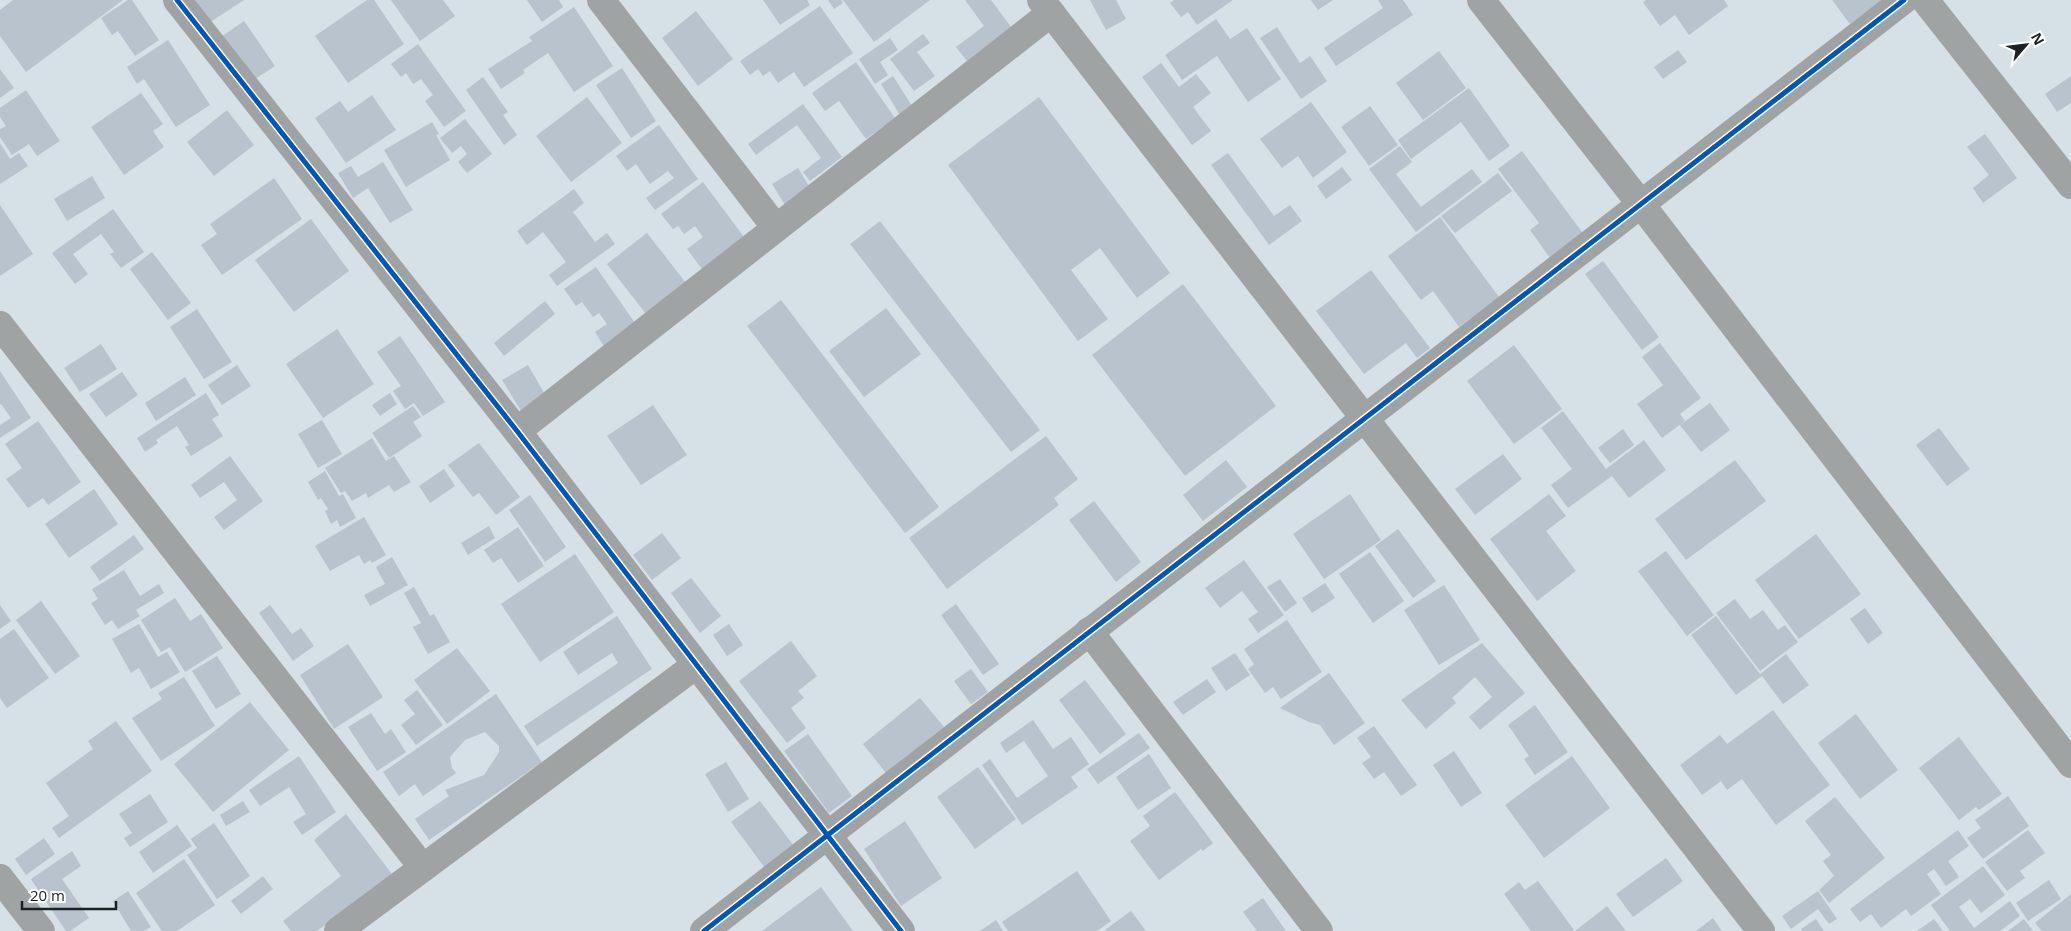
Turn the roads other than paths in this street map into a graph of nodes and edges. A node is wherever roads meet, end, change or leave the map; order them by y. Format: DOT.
graph roads {
  1 [pos="177,0"];
  2 [pos="601,0"];
  3 [pos="1481,0"];
  4 [pos="1904,0"];
  5 [pos="1925,0"];
  6 [pos="1046,6"];
  7 [pos="2071,185"];
  8 [pos="1640,204"];
  9 [pos="776,228"];
  10 [pos="0,325"];
  11 [pos="1364,418"];
  12 [pos="517,431"];
  13 [pos="1089,632"];
  14 [pos="696,665"];
  15 [pos="2071,764"];
  16 [pos="827,835"];
  17 [pos="423,868"];
  18 [pos="0,878"];
  19 [pos="41,931"];
  20 [pos="338,931"];
  21 [pos="704,931"];
  22 [pos="901,931"];
  23 [pos="1319,931"];
  24 [pos="1761,931"];
  1 -- 12 [label="street"];
  2 -- 9 [label="street"];
  3 -- 8 [label="street"];
  4 -- 8 [label="street"];
  5 -- 7 [label="street"];
  6 -- 9 [label="street"];
  6 -- 11 [label="street"];
  8 -- 11 [label="street"];
  8 -- 15 [label="street"];
  9 -- 12 [label="street"];
  10 -- 17 [label="street"];
  11 -- 13 [label="street"];
  11 -- 24 [label="street"];
  12 -- 14 [label="street"];
  13 -- 16 [label="street"];
  13 -- 23 [label="street"];
  14 -- 16 [label="street"];
  14 -- 17 [label="street"];
  16 -- 21 [label="street"];
  16 -- 22 [label="street"];
  17 -- 20 [label="street"];
  18 -- 19 [label="street"];
}
